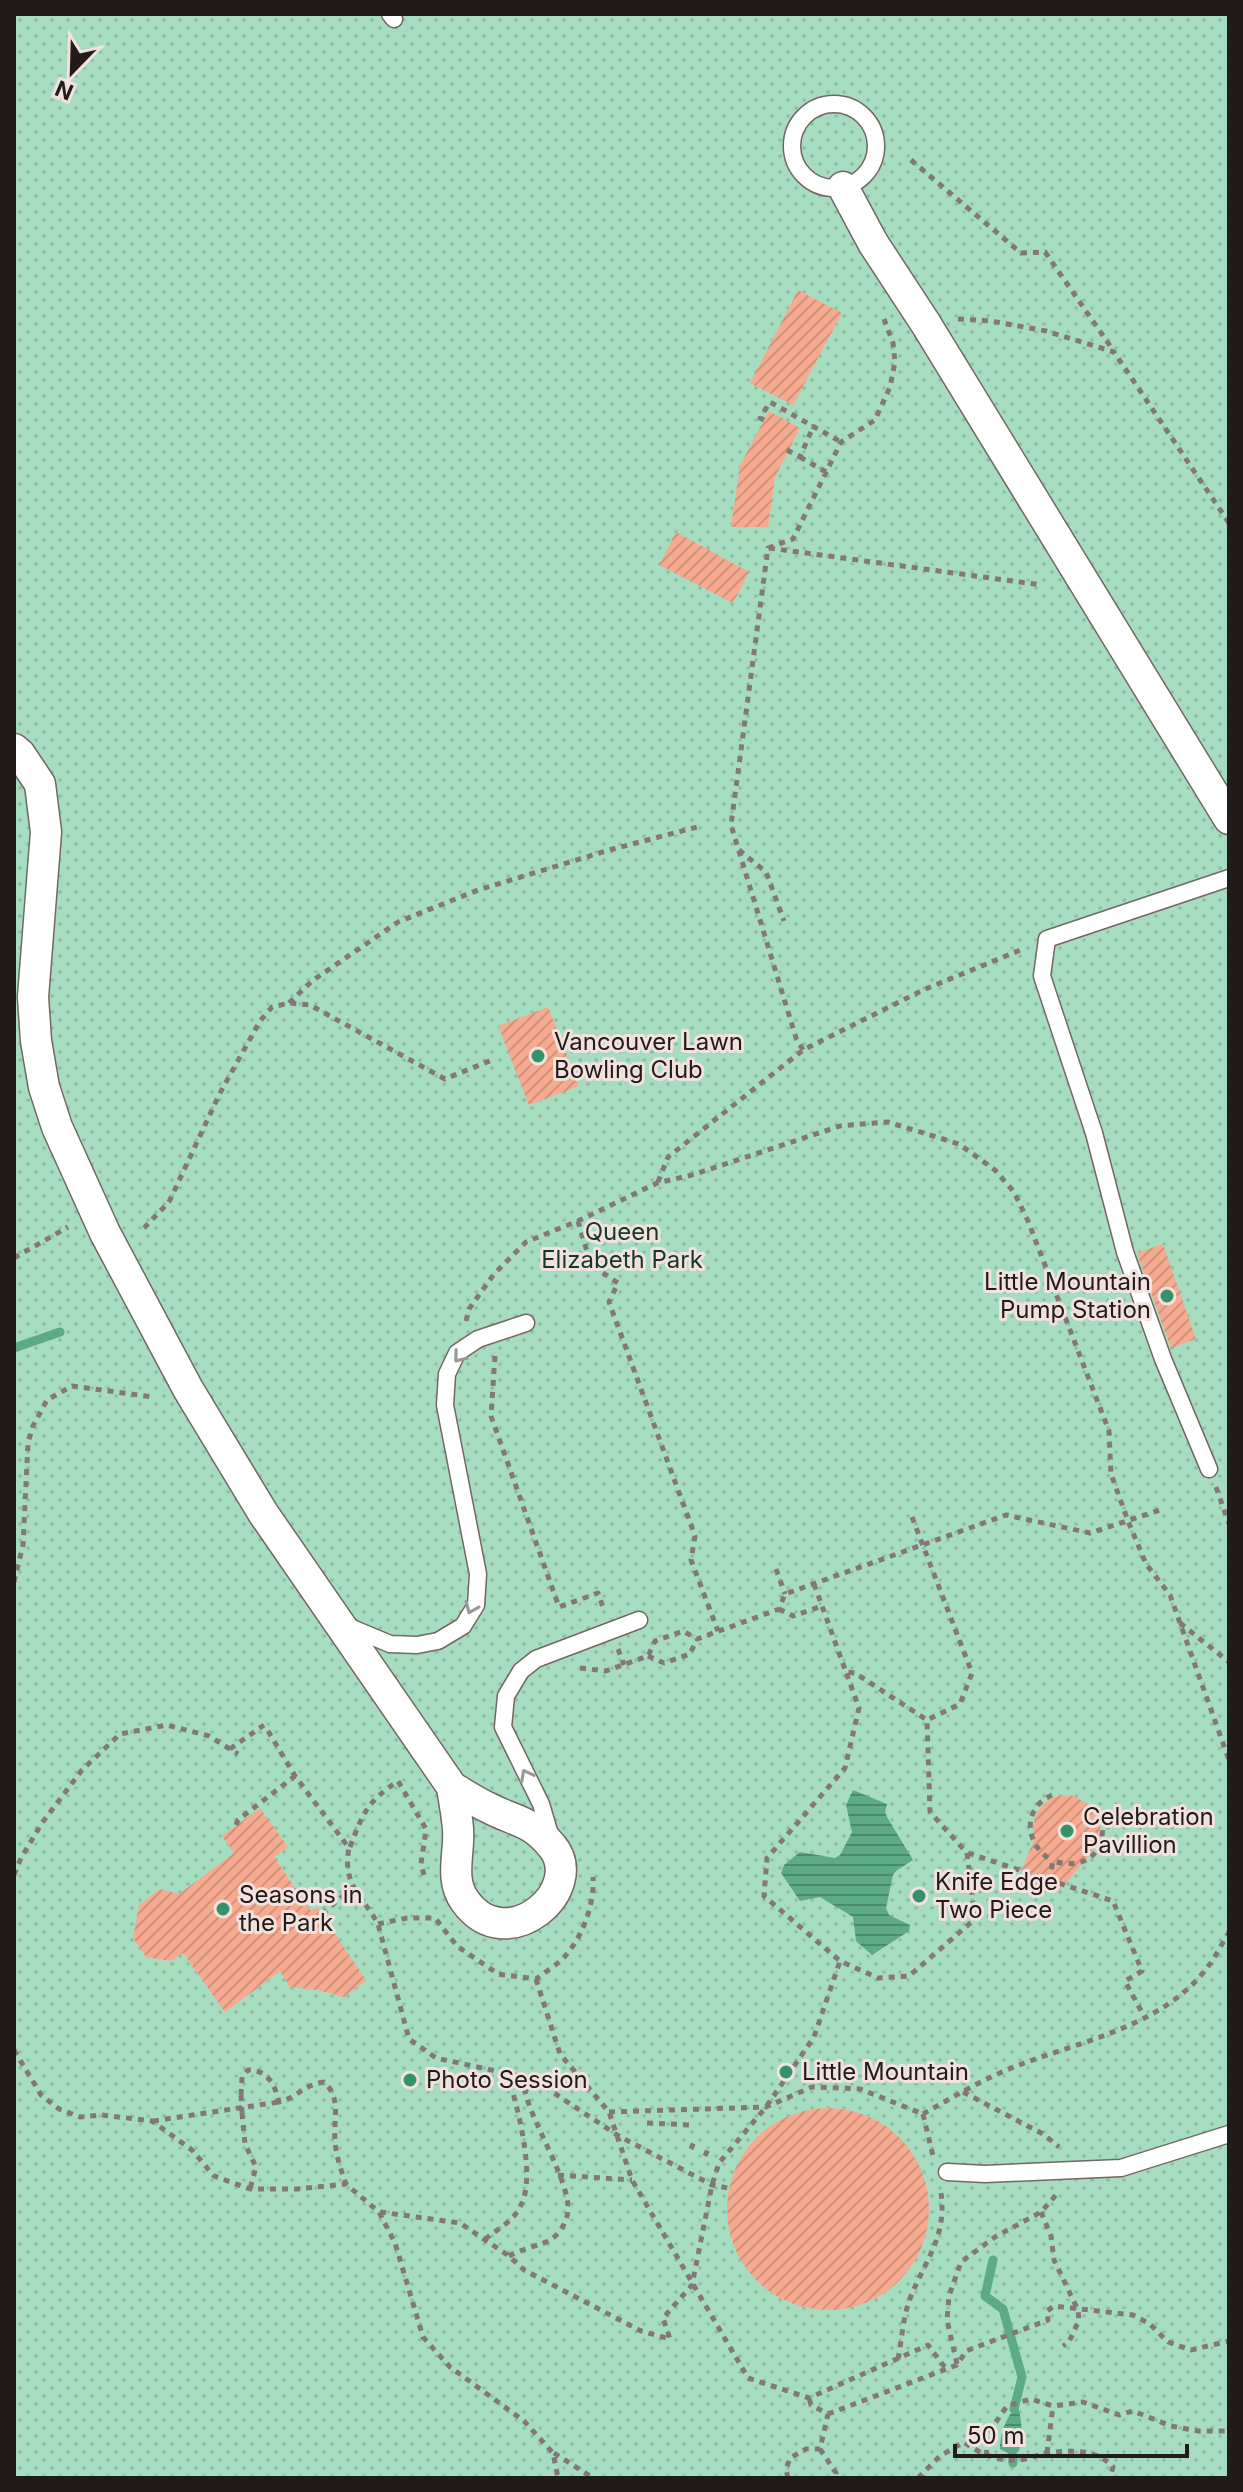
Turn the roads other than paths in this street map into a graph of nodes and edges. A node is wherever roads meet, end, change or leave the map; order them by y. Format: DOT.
graph roads {
  1 [pos="843,187"];
  2 [pos="14,749"];
  3 [pos="1229,819"];
  4 [pos="1229,878"];
  5 [pos="526,1323"];
  6 [pos="1209,1469"];
  7 [pos="639,1620"];
  8 [pos="340,1624"];
  9 [pos="452,1787"];
  10 [pos="554,1848"];
  11 [pos="1229,2134"];
  12 [pos="943,2178"];
  1 -- 1 [label="lane"];
  1 -- 3 [label="street"];
  2 -- 8 [label="street"];
  4 -- 6 [label="lane"];
  5 -- 8 [label="lane, one-way"];
  10 -- 7 [label="lane, one-way"];
  8 -- 9 [label="street"];
  9 -- 10 [label="street"];
  9 -- 10 [label="street"];
  11 -- 12 [label="lane"];
}
